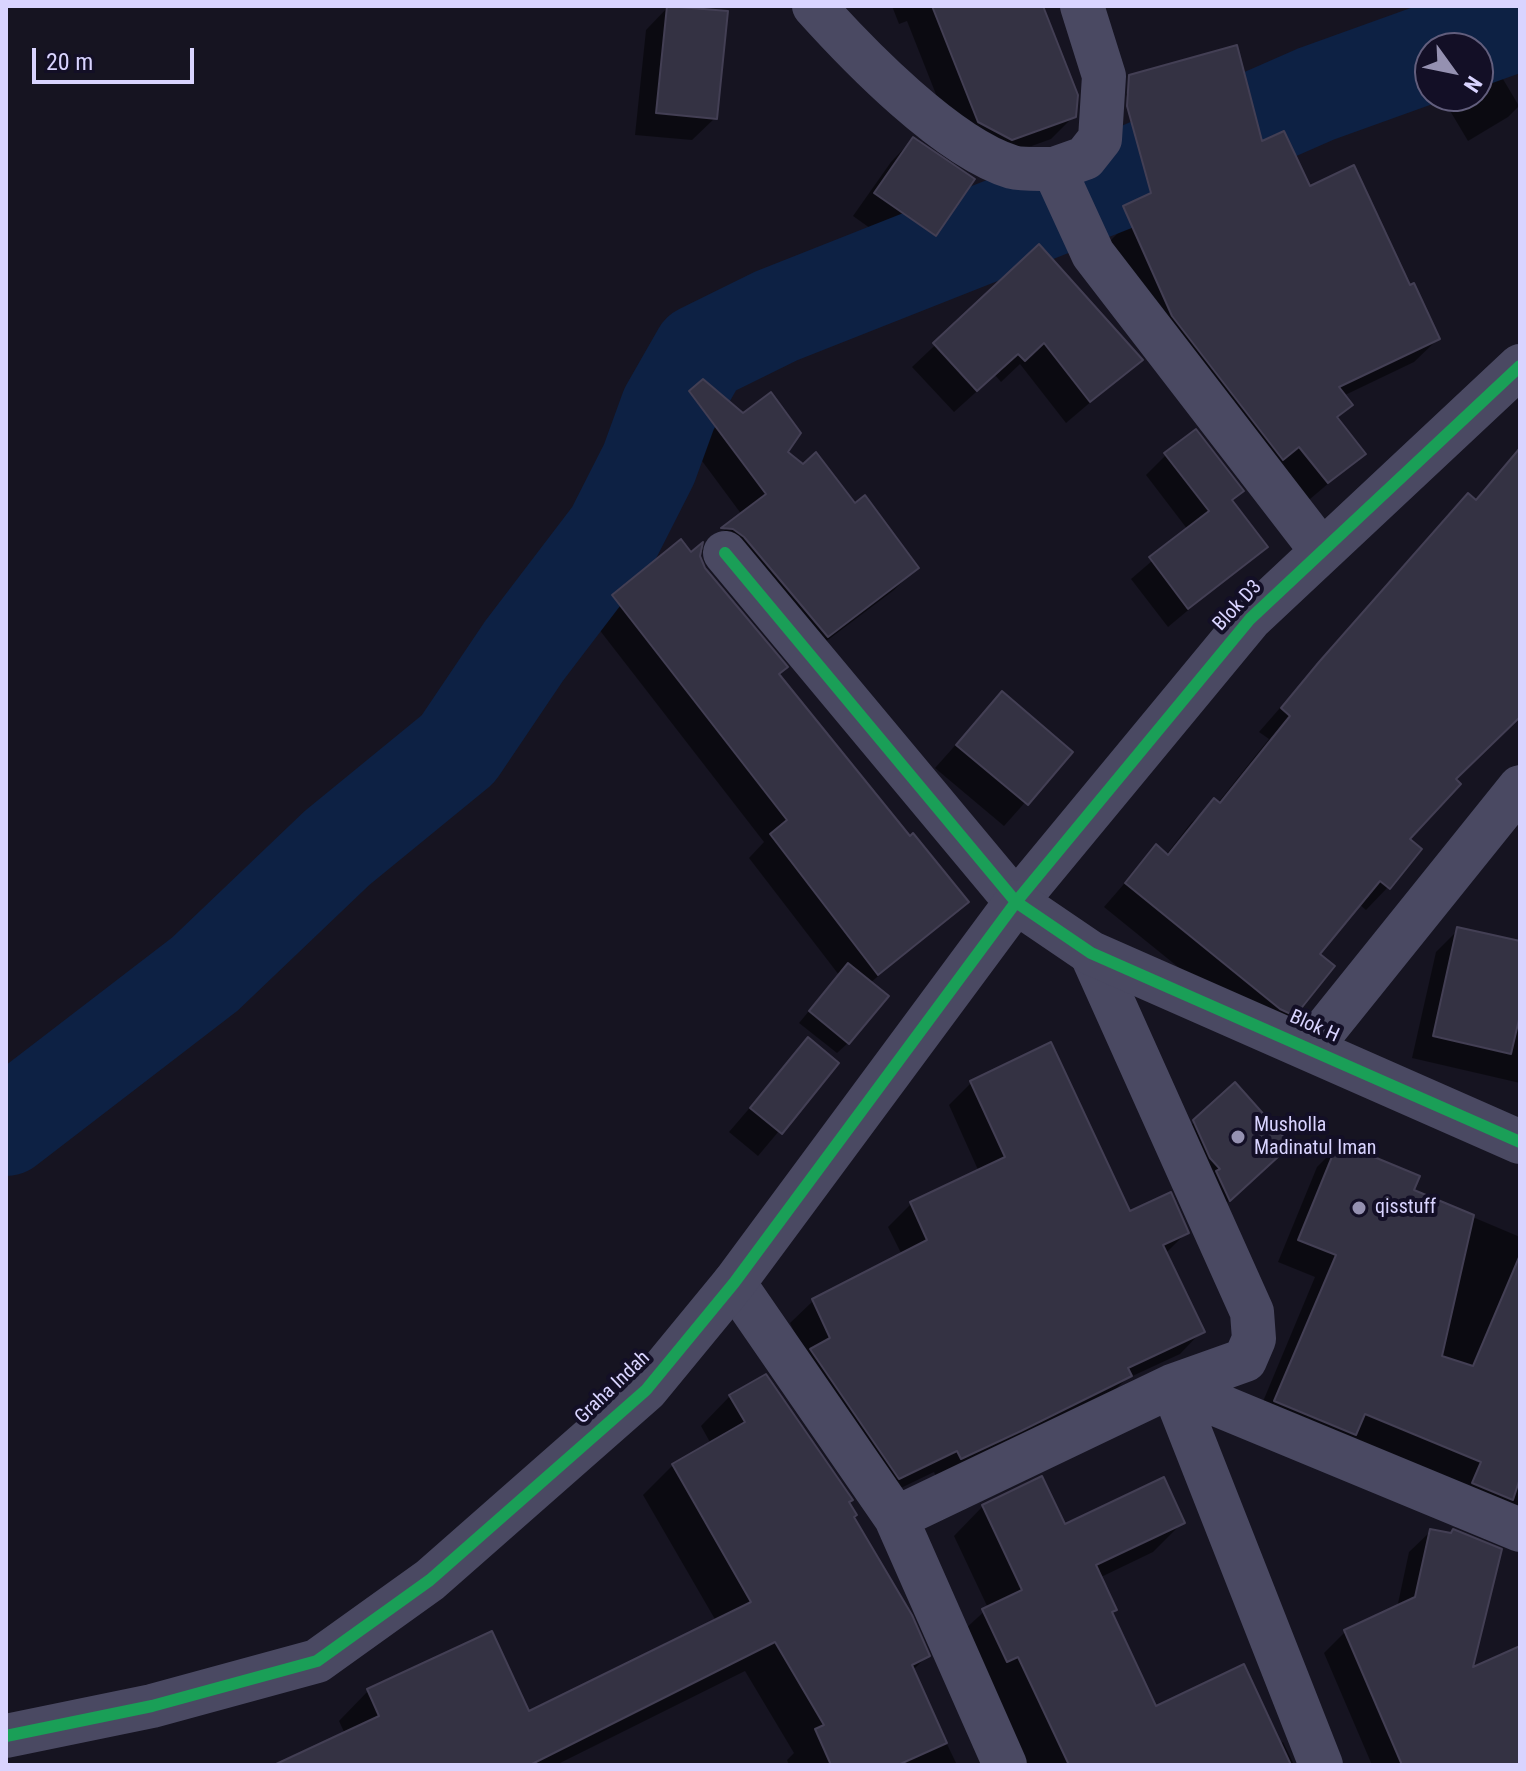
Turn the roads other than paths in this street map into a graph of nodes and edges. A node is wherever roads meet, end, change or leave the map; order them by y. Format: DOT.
graph roads {
  1 [pos="814,6"];
  2 [pos="1082,6"];
  3 [pos="1058,178"];
  4 [pos="1520,366"];
  5 [pos="1321,550"];
  6 [pos="725,553"];
  7 [pos="1520,787"];
  8 [pos="1016,902"];
  9 [pos="1091,953"];
  10 [pos="1311,1047"];
  11 [pos="1520,1142"];
  12 [pos="734,1283"];
  13 [pos="1172,1386"];
  14 [pos="896,1518"];
  15 [pos="1520,1530"];
  16 [pos="6,1736"];
  17 [pos="1005,1765"];
  18 [pos="1321,1765"];
  1 -- 3 [label="street"];
  2 -- 3 [label="street"];
  3 -- 5 [label="street"];
  4 -- 5 [label="street, Blok D3"];
  5 -- 8 [label="street, Blok D3"];
  6 -- 8 [label="street"];
  7 -- 10 [label="street"];
  8 -- 9 [label="street"];
  8 -- 12 [label="street, Graha Indah"];
  9 -- 10 [label="street, Blok H"];
  9 -- 13 [label="street"];
  10 -- 11 [label="street, Blok H"];
  12 -- 14 [label="street"];
  12 -- 16 [label="street, Graha Indah"];
  13 -- 14 [label="street"];
  13 -- 15 [label="street"];
  13 -- 18 [label="street"];
  14 -- 17 [label="street"];
}
